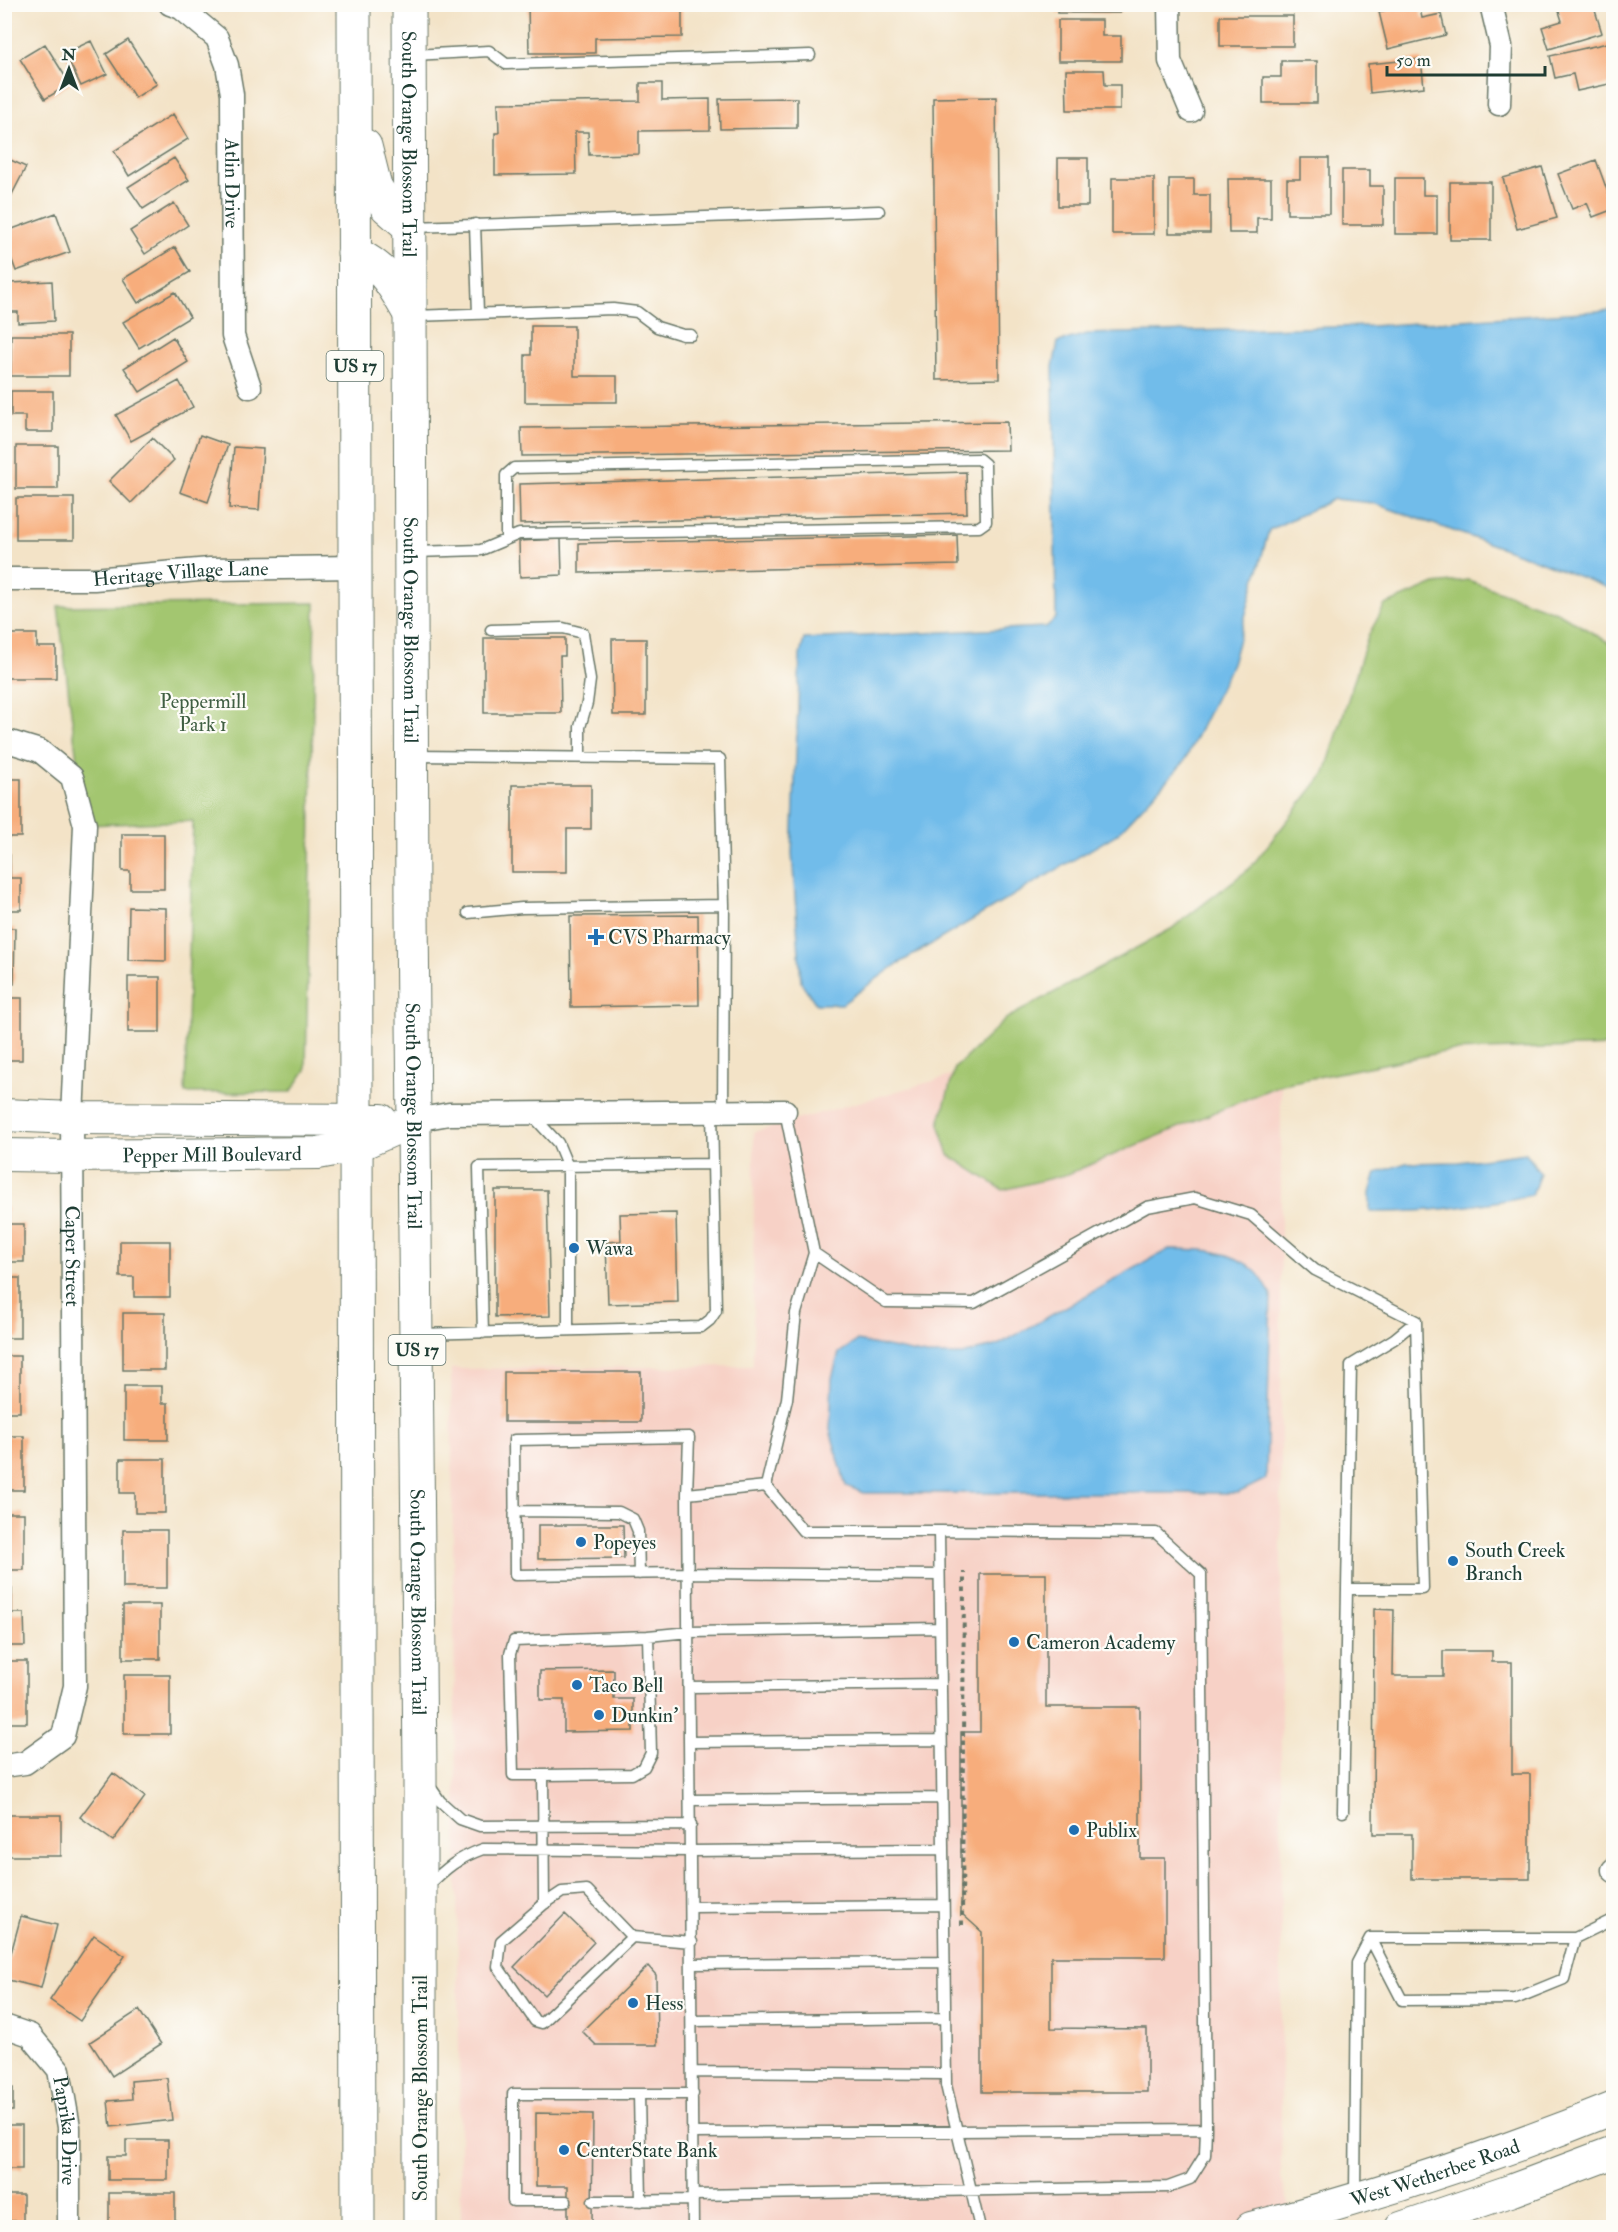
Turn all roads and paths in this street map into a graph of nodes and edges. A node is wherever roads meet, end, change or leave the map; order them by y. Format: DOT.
graph roads {
  1 [pos="170,4"];
  2 [pos="354,4"];
  3 [pos="409,4"];
  4 [pos="1169,4"];
  5 [pos="1491,4"];
  6 [pos="410,55"];
  7 [pos="810,55"];
  8 [pos="354,101"];
  9 [pos="1498,104"];
  10 [pos="1191,111"];
  11 [pos="879,211"];
  12 [pos="475,224"];
  13 [pos="410,227"];
  14 [pos="354,253"];
  15 [pos="478,313"];
  16 [pos="411,316"];
  17 [pos="691,335"];
  18 [pos="250,387"];
  19 [pos="506,539"];
  20 [pos="412,552"];
  21 [pos="356,567"];
  22 [pos="4,579"];
  23 [pos="491,630"];
  24 [pos="4,740"];
  25 [pos="413,756"];
  26 [pos="579,758"];
  27 [pos="724,905"];
  28 [pos="468,913"];
  29 [pos="785,1111"];
  30 [pos="717,1112"];
  31 [pos="531,1113"];
  32 [pos="4,1115"];
  33 [pos="72,1118"];
  34 [pos="415,1120"];
  35 [pos="356,1133"];
  36 [pos="4,1155"];
  37 [pos="71,1156"];
  38 [pos="713,1164"];
  39 [pos="568,1167"];
  40 [pos="814,1252"];
  41 [pos="1416,1321"];
  42 [pos="568,1330"];
  43 [pos="483,1333"];
  44 [pos="417,1334"];
  45 [pos="766,1486"];
  46 [pos="687,1494"];
  47 [pos="514,1511"];
  48 [pos="939,1531"];
  49 [pos="964,1572"];
  50 [pos="688,1573"];
  51 [pos="639,1574"];
  52 [pos="939,1575"];
  53 [pos="1347,1589"];
  54 [pos="940,1628"];
  55 [pos="689,1632"];
  56 [pos="648,1636"];
  57 [pos="940,1684"];
  58 [pos="690,1687"];
  59 [pos="941,1740"];
  60 [pos="690,1742"];
  61 [pos="4,1766"];
  62 [pos="420,1771"];
  63 [pos="543,1775"];
  64 [pos="942,1798"];
  65 [pos="691,1800"];
  66 [pos="1343,1812"];
  67 [pos="543,1825"];
  68 [pos="691,1825"];
  69 [pos="943,1849"];
  70 [pos="543,1850"];
  71 [pos="692,1851"];
  72 [pos="420,1893"];
  73 [pos="544,1904"];
  74 [pos="943,1905"];
  75 [pos="692,1908"];
  76 [pos="1614,1918"];
  77 [pos="962,1926"];
  78 [pos="632,1937"];
  79 [pos="1370,1938"];
  80 [pos="1575,1938"];
  81 [pos="692,1942"];
  82 [pos="944,1962"];
  83 [pos="692,1964"];
  84 [pos="945,2018"];
  85 [pos="692,2021"];
  86 [pos="4,2026"];
  87 [pos="693,2072"];
  88 [pos="945,2074"];
  89 [pos="639,2094"];
  90 [pos="693,2094"];
  91 [pos="1614,2108"];
  92 [pos="1206,2129"];
  93 [pos="957,2132"];
  94 [pos="693,2133"];
  95 [pos="1614,2152"];
  96 [pos="971,2190"];
  97 [pos="693,2198"];
  98 [pos="1355,2199"];
  99 [pos="566,2201"];
  100 [pos="593,2201"];
  101 [pos="641,2201"];
  102 [pos="69,2228"];
  103 [pos="358,2228"];
  104 [pos="420,2228"];
  105 [pos="693,2228"];
  106 [pos="980,2228"];
  107 [pos="1251,2228"];
  108 [pos="1401,2228"];
  1 -- 18 [label="street, Atlin Drive"];
  2 -- 8 [label="main road, US 17"];
  3 -- 6 [label="main road, South Orange Blossom Trail / US 17"];
  4 -- 10 [label="street"];
  5 -- 9 [label="street"];
  6 -- 7 [label="lane"];
  6 -- 13 [label="main road, South Orange Blossom Trail / US 17"];
  8 -- 13 [label="main road"];
  8 -- 14 [label="main road, US 17"];
  11 -- 12 [label="lane"];
  12 -- 13 [label="lane"];
  12 -- 15 [label="lane"];
  13 -- 16 [label="main road, South Orange Blossom Trail / US 17"];
  14 -- 16 [label="main road"];
  14 -- 21 [label="main road, US 17"];
  15 -- 16 [label="lane"];
  15 -- 17 [label="lane"];
  16 -- 20 [label="main road, South Orange Blossom Trail / US 17"];
  19 -- 19 [label="lane"];
  19 -- 20 [label="lane"];
  20 -- 25 [label="main road, South Orange Blossom Trail / US 17"];
  21 -- 22 [label="street, Heritage Village Lane"];
  21 -- 35 [label="main road, US 17"];
  23 -- 26 [label="lane"];
  24 -- 33 [label="street, Caper Street"];
  25 -- 26 [label="lane"];
  25 -- 34 [label="main road, South Orange Blossom Trail / US 17"];
  26 -- 27 [label="lane"];
  27 -- 28 [label="lane"];
  27 -- 30 [label="lane"];
  29 -- 30 [label="street, Pepper Mill Boulevard"];
  29 -- 40 [label="lane"];
  30 -- 31 [label="street, Pepper Mill Boulevard"];
  30 -- 38 [label="lane"];
  31 -- 34 [label="street, Pepper Mill Boulevard"];
  31 -- 39 [label="lane"];
  32 -- 33 [label="street, Pepper Mill Boulevard"];
  33 -- 35 [label="street, Pepper Mill Boulevard"];
  33 -- 37 [label="street, Caper Street"];
  34 -- 35 [label="street, Pepper Mill Boulevard"];
  34 -- 44 [label="main road, South Orange Blossom Trail / US 17"];
  35 -- 37 [label="street, Pepper Mill Boulevard"];
  35 -- 103 [label="main road, US 17"];
  36 -- 37 [label="street, Pepper Mill Boulevard"];
  37 -- 61 [label="street, Caper Street"];
  38 -- 39 [label="lane"];
  38 -- 42 [label="lane"];
  39 -- 42 [label="lane"];
  39 -- 43 [label="lane"];
  40 -- 41 [label="lane"];
  40 -- 45 [label="lane"];
  41 -- 53 [label="lane"];
  41 -- 53 [label="lane"];
  42 -- 43 [label="lane"];
  43 -- 44 [label="lane"];
  44 -- 62 [label="main road, South Orange Blossom Trail / US 17"];
  45 -- 46 [label="lane"];
  45 -- 48 [label="lane"];
  46 -- 47 [label="lane"];
  46 -- 50 [label="lane"];
  47 -- 51 [label="lane"];
  47 -- 51 [label="lane"];
  48 -- 52 [label="lane"];
  48 -- 92 [label="lane"];
  49 -- 77 [label="path"];
  50 -- 51 [label="lane"];
  50 -- 52 [label="lane"];
  50 -- 55 [label="lane"];
  52 -- 54 [label="lane"];
  53 -- 66 [label="lane"];
  54 -- 55 [label="lane"];
  54 -- 57 [label="lane"];
  55 -- 56 [label="lane"];
  55 -- 58 [label="lane"];
  56 -- 63 [label="lane"];
  56 -- 63 [label="lane"];
  57 -- 58 [label="lane"];
  57 -- 59 [label="lane"];
  58 -- 60 [label="lane"];
  59 -- 60 [label="lane"];
  59 -- 64 [label="lane"];
  60 -- 65 [label="lane"];
  62 -- 67 [label="lane"];
  62 -- 72 [label="main road, South Orange Blossom Trail / US 17"];
  63 -- 67 [label="lane"];
  64 -- 65 [label="lane"];
  64 -- 69 [label="lane"];
  65 -- 68 [label="lane"];
  67 -- 68 [label="lane"];
  67 -- 70 [label="lane"];
  68 -- 71 [label="lane"];
  69 -- 71 [label="lane"];
  69 -- 74 [label="lane"];
  70 -- 71 [label="lane"];
  70 -- 72 [label="lane"];
  70 -- 73 [label="lane"];
  71 -- 75 [label="lane"];
  72 -- 104 [label="main road, South Orange Blossom Trail / US 17"];
  73 -- 78 [label="lane"];
  73 -- 78 [label="lane"];
  74 -- 75 [label="lane"];
  74 -- 82 [label="lane"];
  75 -- 81 [label="lane"];
  76 -- 80 [label="lane"];
  78 -- 81 [label="lane"];
  79 -- 80 [label="lane"];
  79 -- 80 [label="lane"];
  79 -- 98 [label="lane"];
  81 -- 83 [label="lane"];
  82 -- 83 [label="lane"];
  82 -- 84 [label="lane"];
  83 -- 85 [label="lane"];
  84 -- 85 [label="lane"];
  84 -- 88 [label="lane"];
  85 -- 87 [label="lane"];
  86 -- 102 [label="street, Paprika Drive"];
  87 -- 88 [label="lane"];
  87 -- 90 [label="lane"];
  88 -- 93 [label="lane"];
  89 -- 90 [label="lane"];
  89 -- 99 [label="lane"];
  89 -- 101 [label="lane"];
  90 -- 94 [label="lane"];
  91 -- 98 [label="street, West Wetherbee Road"];
  92 -- 93 [label="lane"];
  92 -- 96 [label="lane"];
  93 -- 94 [label="lane"];
  93 -- 96 [label="lane"];
  94 -- 97 [label="lane"];
  95 -- 108 [label="street, West Wetherbee Road"];
  96 -- 97 [label="lane"];
  96 -- 106 [label="lane"];
  97 -- 101 [label="lane"];
  97 -- 105 [label="lane"];
  98 -- 107 [label="street, West Wetherbee Road"];
  100 -- 101 [label="lane"];
}
